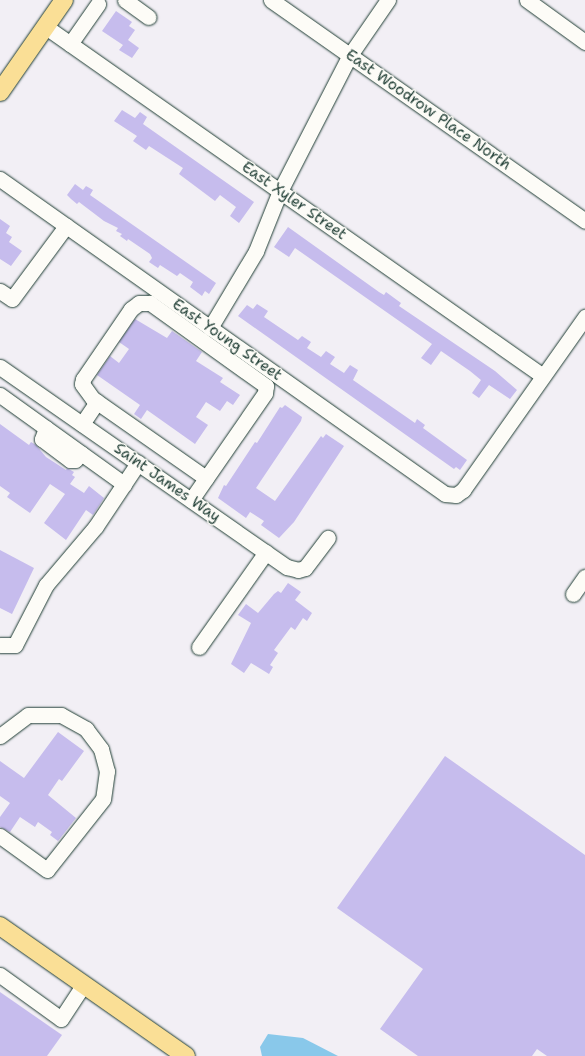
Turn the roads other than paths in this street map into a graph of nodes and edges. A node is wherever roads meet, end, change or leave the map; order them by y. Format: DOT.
graph roads {
  1 [pos="64,0"];
  2 [pos="125,0"];
  3 [pos="271,0"];
  4 [pos="388,0"];
  5 [pos="528,0"];
  6 [pos="97,1"];
  7 [pos="148,17"];
  8 [pos="46,26"];
  9 [pos="585,42"];
  10 [pos="70,44"];
  11 [pos="350,56"];
  12 [pos="0,90"];
  13 [pos="0,179"];
  14 [pos="280,191"];
  15 [pos="585,221"];
  16 [pos="66,226"];
  17 [pos="0,291"];
  18 [pos="585,317"];
  19 [pos="210,328"];
  20 [pos="0,366"];
  21 [pos="543,376"];
  22 [pos="0,395"];
  23 [pos="97,402"];
  24 [pos="82,424"];
  25 [pos="138,464"];
  26 [pos="206,478"];
  27 [pos="124,484"];
  28 [pos="191,500"];
  29 [pos="328,538"];
  30 [pos="266,552"];
  31 [pos="585,577"];
  32 [pos="573,594"];
  33 [pos="0,645"];
  34 [pos="199,647"];
  35 [pos="0,736"];
  36 [pos="0,836"];
  37 [pos="0,926"];
  38 [pos="0,976"];
  39 [pos="84,984"];
  40 [pos="186,1056"];
  1 -- 8 [label="main road"];
  2 -- 7 [label="street"];
  3 -- 11 [label="street, East Woodrow Place North"];
  4 -- 11 [label="street"];
  5 -- 9 [label="street"];
  6 -- 10 [label="street"];
  8 -- 10 [label="street, East Xyler Street"];
  8 -- 12 [label="main road"];
  10 -- 14 [label="street, East Xyler Street"];
  11 -- 14 [label="street"];
  11 -- 15 [label="street, East Woodrow Place North"];
  13 -- 16 [label="street, East Young Street"];
  14 -- 19 [label="street"];
  14 -- 21 [label="street, East Xyler Street"];
  16 -- 17 [label="street"];
  16 -- 19 [label="street, East Young Street"];
  18 -- 21 [label="street"];
  19 -- 21 [label="street, East Young Street"];
  20 -- 24 [label="street, Saint James Way"];
  22 -- 27 [label="street"];
  23 -- 24 [label="street"];
  23 -- 26 [label="street"];
  23 -- 26 [label="street"];
  24 -- 25 [label="street, Saint James Way"];
  25 -- 27 [label="street"];
  25 -- 28 [label="street, Saint James Way"];
  26 -- 28 [label="street"];
  27 -- 33 [label="street"];
  28 -- 30 [label="street, Saint James Way"];
  29 -- 30 [label="street, Saint James Way"];
  30 -- 34 [label="street"];
  31 -- 32 [label="street"];
  35 -- 36 [label="street"];
  37 -- 39 [label="main road"];
  38 -- 39 [label="street"];
  39 -- 40 [label="main road"];
}
